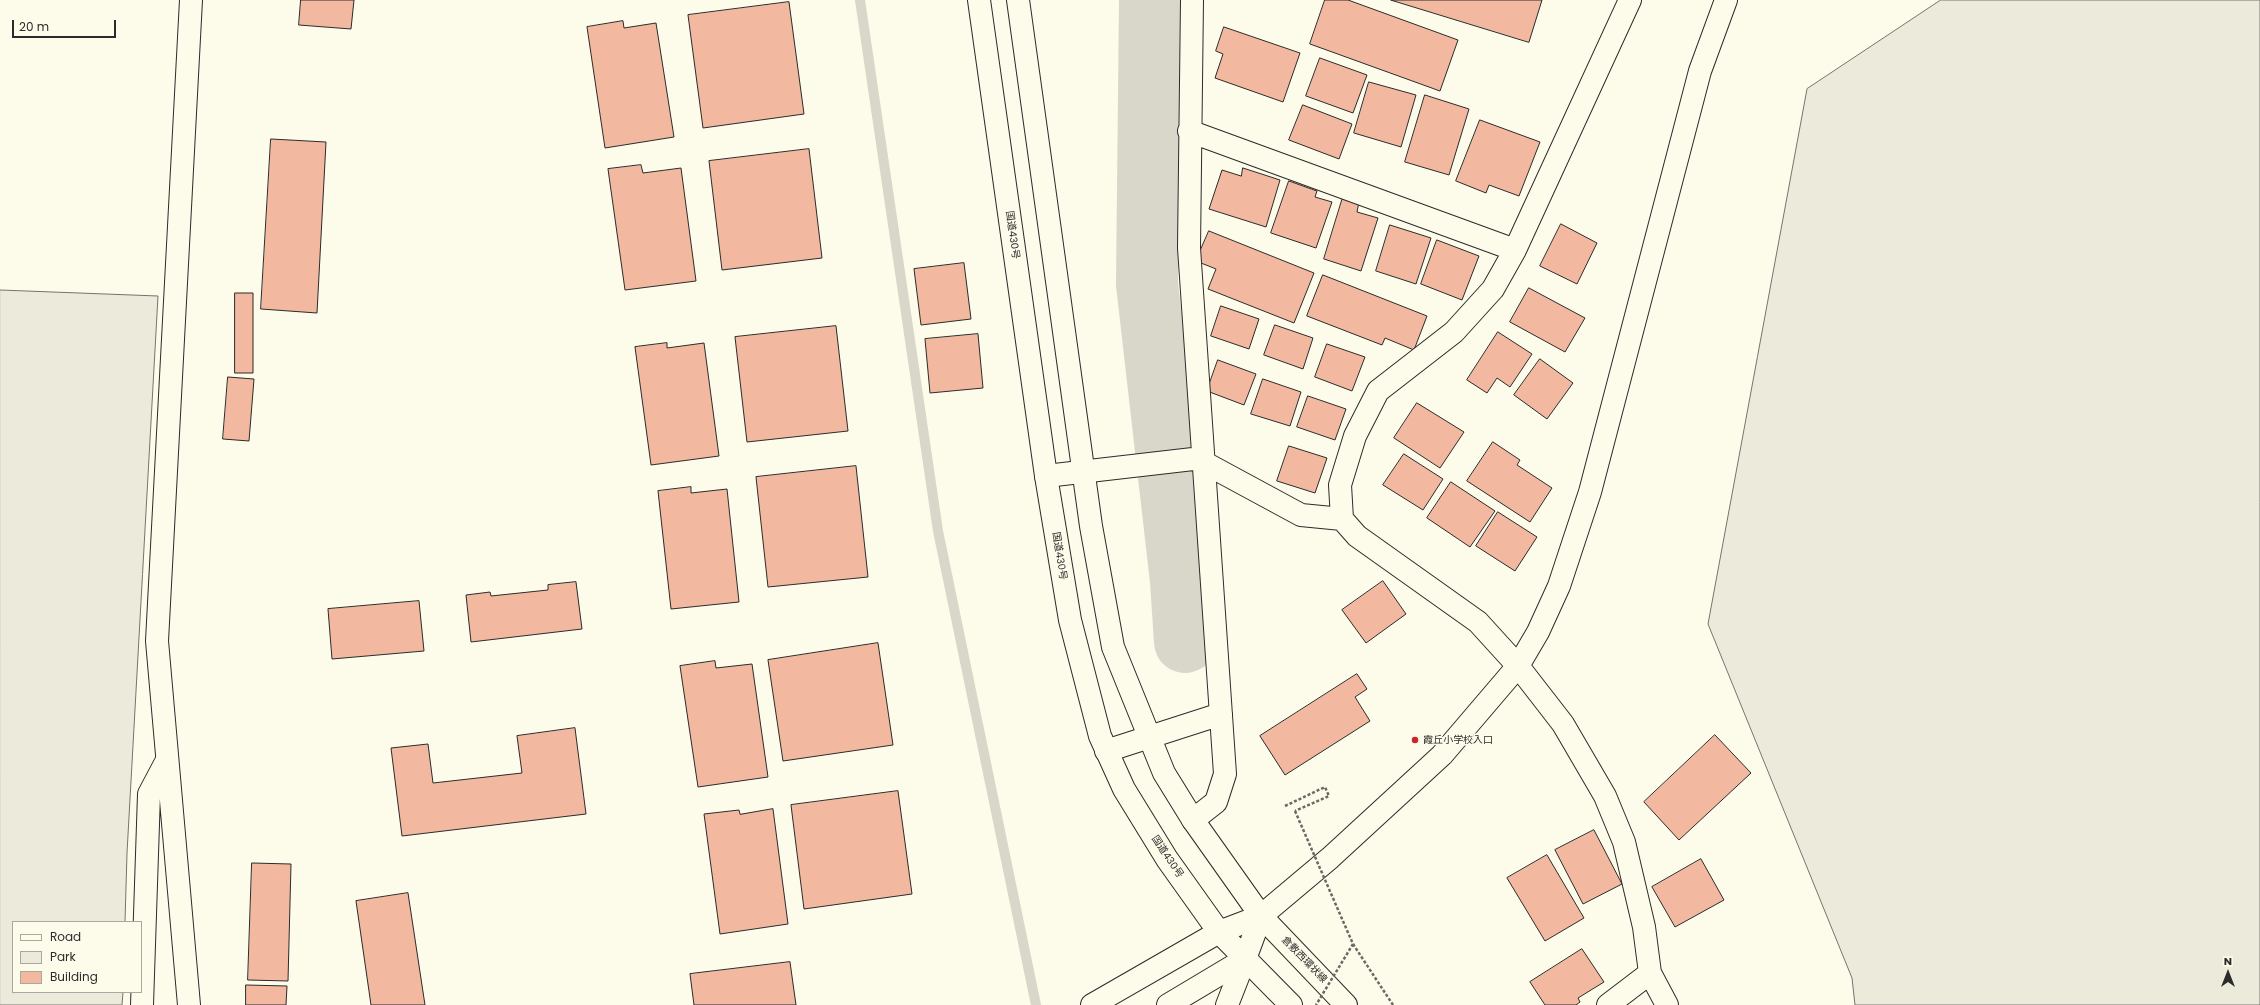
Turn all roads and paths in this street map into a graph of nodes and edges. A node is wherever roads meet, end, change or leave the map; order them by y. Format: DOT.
graph roads {
  1 [pos="191,0"];
  2 [pos="978,0"];
  3 [pos="1018,0"];
  4 [pos="1192,0"];
  5 [pos="1630,0"];
  6 [pos="1726,0"];
  7 [pos="1190,131"];
  8 [pos="1515,250"];
  9 [pos="1198,461"];
  10 [pos="1084,470"];
  11 [pos="1046,476"];
  12 [pos="1342,519"];
  13 [pos="1518,666"];
  14 [pos="1221,714"];
  15 [pos="1148,736"];
  16 [pos="1106,751"];
  17 [pos="167,760"];
  18 [pos="1285,806"];
  19 [pos="1193,820"];
  20 [pos="1261,916"];
  21 [pos="1219,932"];
  22 [pos="1353,944"];
  23 [pos="1245,959"];
  24 [pos="1650,973"];
  25 [pos="142,1005"];
  26 [pos="189,1005"];
  27 [pos="1092,1005"];
  28 [pos="1168,1005"];
  29 [pos="1227,1005"];
  30 [pos="1291,1005"];
  31 [pos="1316,1005"];
  32 [pos="1346,1005"];
  33 [pos="1393,1005"];
  34 [pos="1608,1005"];
  35 [pos="1667,1005"];
  1 -- 17 [label="main road"];
  2 -- 11 [label="main road, 国道430号"];
  3 -- 10 [label="main road"];
  4 -- 7 [label="main road"];
  5 -- 8 [label="main road"];
  6 -- 13 [label="main road"];
  7 -- 8 [label="main road"];
  7 -- 9 [label="main road"];
  8 -- 12 [label="main road"];
  9 -- 10 [label="main road"];
  9 -- 12 [label="main road"];
  9 -- 14 [label="main road"];
  10 -- 11 [label="main road"];
  10 -- 15 [label="main road"];
  11 -- 16 [label="main road, 国道430号"];
  12 -- 13 [label="main road"];
  13 -- 20 [label="main road"];
  13 -- 24 [label="main road"];
  14 -- 15 [label="main road"];
  14 -- 19 [label="main road"];
  15 -- 16 [label="main road"];
  15 -- 19 [label="main road"];
  16 -- 21 [label="main road, 国道430号"];
  17 -- 25 [label="main road"];
  17 -- 26 [label="main road"];
  18 -- 22 [label="path, bridge"];
  19 -- 20 [label="main road"];
  20 -- 21 [label="main road"];
  20 -- 23 [label="main road"];
  20 -- 32 [label="main road, 倉敷西環状線"];
  21 -- 23 [label="main road"];
  21 -- 27 [label="main road"];
  22 -- 31 [label="path, bridge"];
  22 -- 33 [label="path"];
  23 -- 28 [label="main road"];
  23 -- 29 [label="main road"];
  23 -- 30 [label="main road"];
  24 -- 34 [label="main road"];
  24 -- 35 [label="main road"];
}
